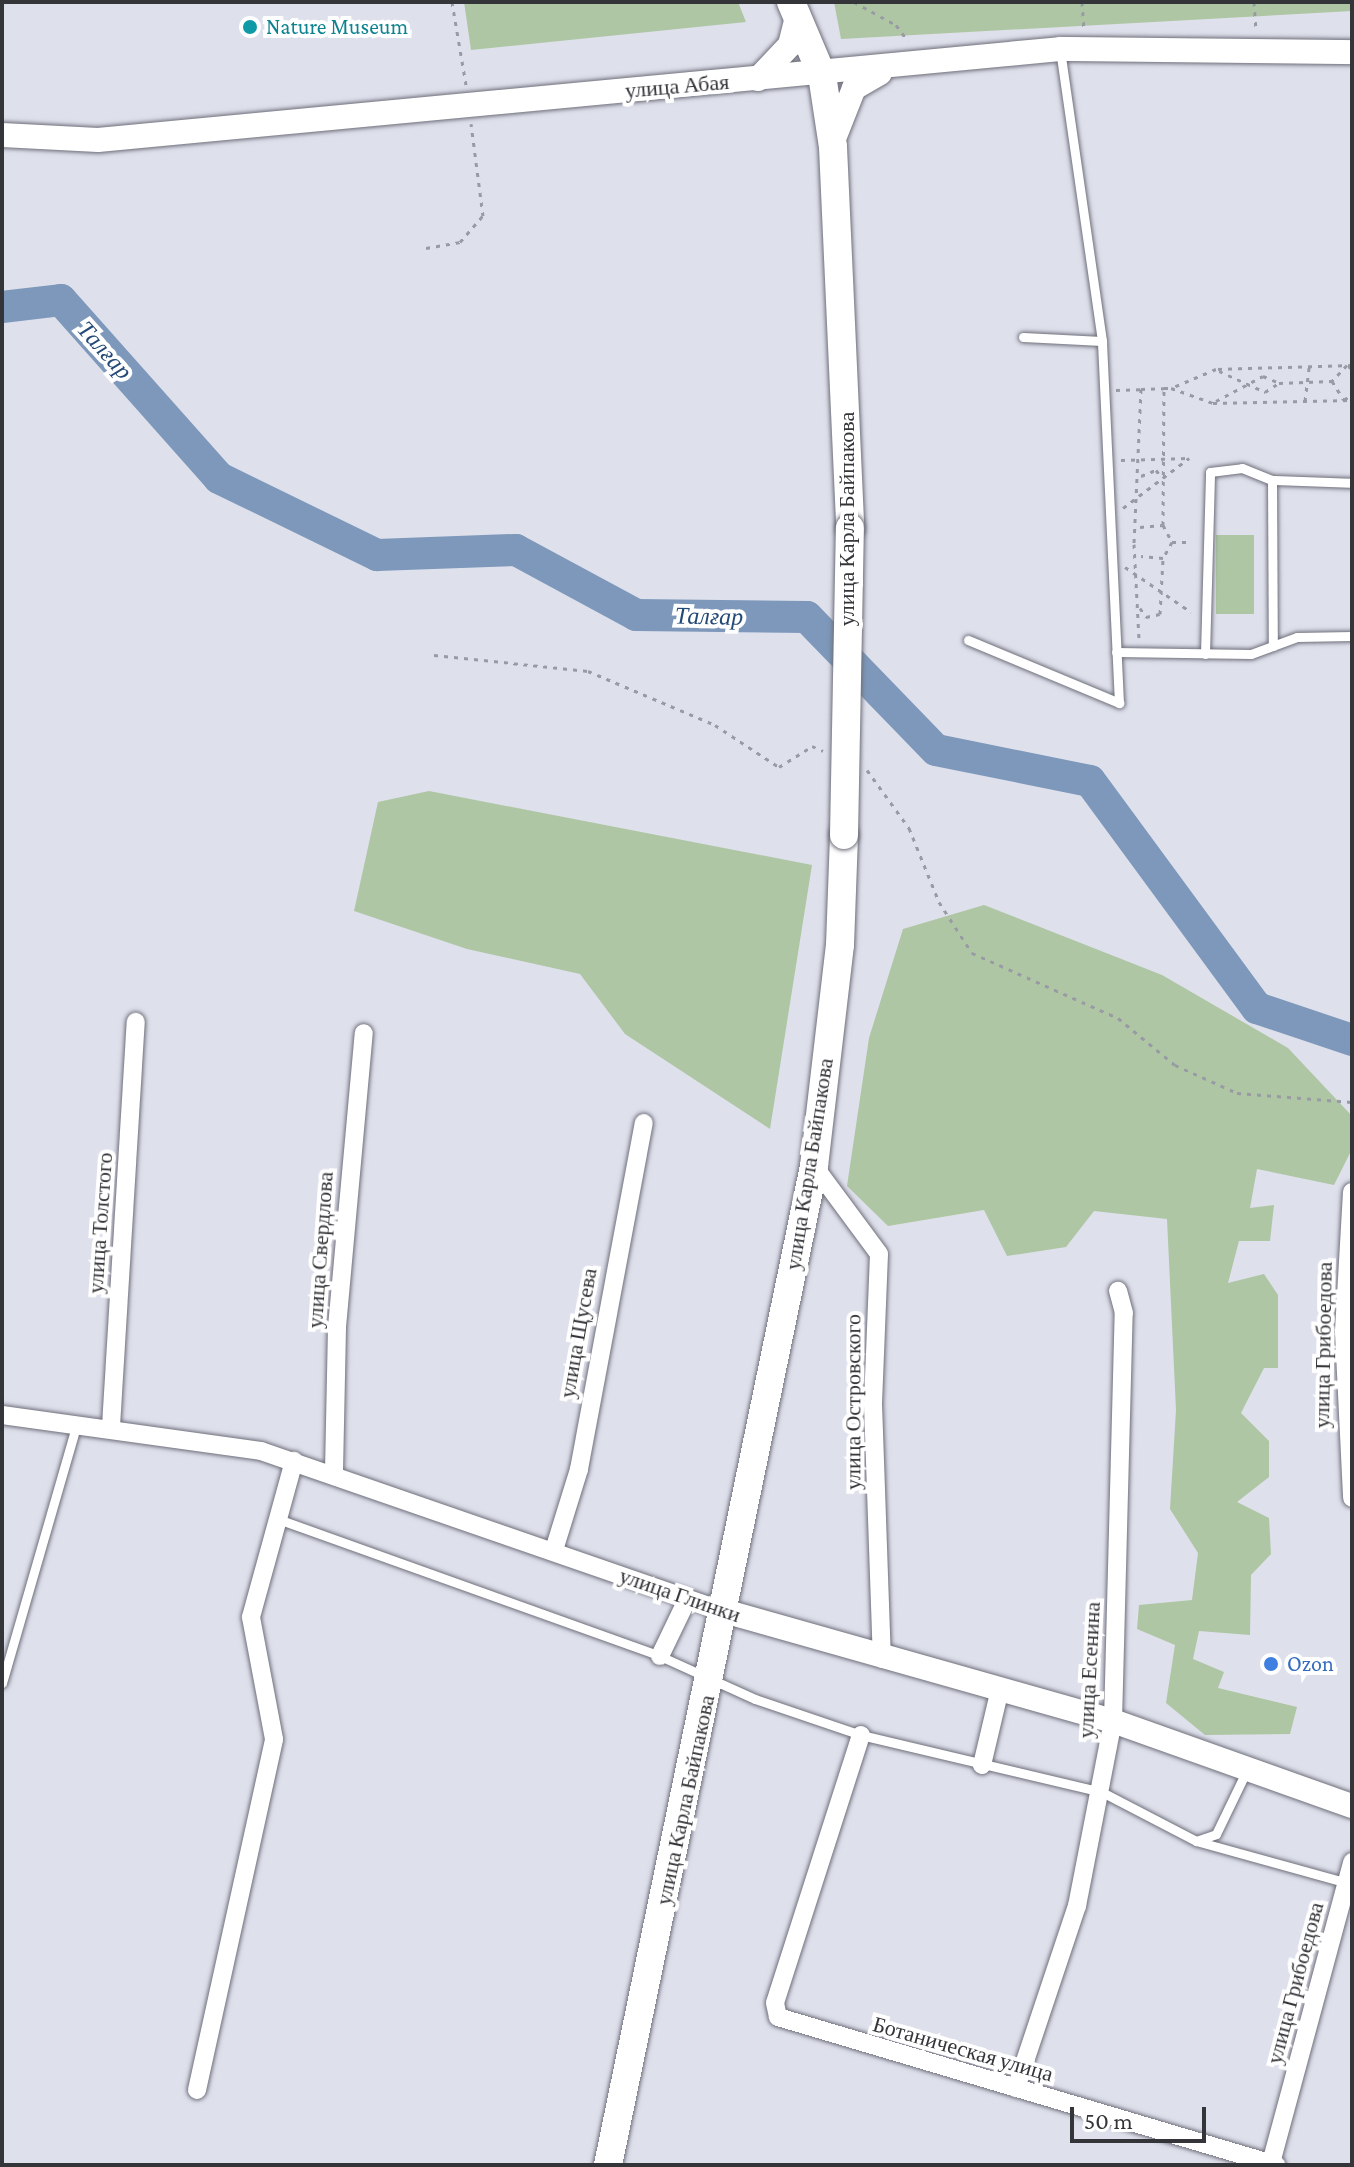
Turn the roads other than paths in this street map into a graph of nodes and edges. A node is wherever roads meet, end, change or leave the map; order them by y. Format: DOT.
graph roads {
  1 [pos="794,9"];
  2 [pos="1060,49"];
  3 [pos="1352,52"];
  4 [pos="891,67"];
  5 [pos="822,75"];
  6 [pos="758,79"];
  7 [pos="2,135"];
  8 [pos="833,147"];
  9 [pos="1023,337"];
  10 [pos="1102,341"];
  11 [pos="1272,480"];
  12 [pos="1352,483"];
  13 [pos="1352,636"];
  14 [pos="968,640"];
  15 [pos="1273,646"];
  16 [pos="1116,652"];
  17 [pos="1205,654"];
  18 [pos="136,1022"];
  19 [pos="364,1033"];
  20 [pos="644,1123"];
  21 [pos="814,1166"];
  22 [pos="1352,1192"];
  23 [pos="1118,1291"];
  24 [pos="2,1415"];
  25 [pos="77,1424"];
  26 [pos="111,1426"];
  27 [pos="294,1461"];
  28 [pos="334,1471"];
  29 [pos="1352,1498"];
  30 [pos="277,1519"];
  31 [pos="554,1550"];
  32 [pos="687,1600"];
  33 [pos="724,1611"];
  34 [pos="660,1656"];
  35 [pos="882,1659"];
  36 [pos="711,1679"];
  37 [pos="2,1683"];
  38 [pos="1000,1689"];
  39 [pos="1113,1721"];
  40 [pos="861,1735"];
  41 [pos="982,1765"];
  42 [pos="1247,1769"];
  43 [pos="1102,1792"];
  44 [pos="1352,1806"];
  45 [pos="1196,1841"];
  46 [pos="1352,1862"];
  47 [pos="1349,1884"];
  48 [pos="1016,2088"];
  49 [pos="197,2090"];
  50 [pos="1274,2164"];
  51 [pos="608,2165"];
  1 -- 5 [label="main road, улица Карла Байпакова"];
  1 -- 6 [label="street"];
  2 -- 3 [label="street, улица Абая"];
  2 -- 4 [label="street, улица Абая"];
  2 -- 10 [label="lane"];
  4 -- 5 [label="street, улица Абая"];
  4 -- 8 [label="street"];
  5 -- 6 [label="street, улица Абая"];
  5 -- 8 [label="main road, улица Карла Байпакова"];
  6 -- 7 [label="street, улица Абая"];
  8 -- 21 [label="main road, улица Карла Байпакова, bridge"];
  9 -- 10 [label="lane"];
  10 -- 16 [label="lane"];
  11 -- 12 [label="lane"];
  11 -- 15 [label="lane"];
  11 -- 17 [label="lane"];
  13 -- 15 [label="lane"];
  14 -- 16 [label="lane"];
  15 -- 17 [label="lane"];
  16 -- 17 [label="lane"];
  18 -- 26 [label="street, улица Толстого"];
  19 -- 28 [label="street, улица Свердлова"];
  20 -- 31 [label="street, улица Щусева"];
  21 -- 33 [label="main road, улица Карла Байпакова"];
  21 -- 35 [label="street, улица Островского"];
  22 -- 29 [label="street, улица Грибоедова"];
  23 -- 39 [label="street, улица Есенина"];
  24 -- 25 [label="street, улица Глинки"];
  25 -- 26 [label="street, улица Глинки"];
  25 -- 37 [label="lane"];
  26 -- 27 [label="street, улица Глинки"];
  27 -- 28 [label="street, улица Глинки"];
  27 -- 30 [label="street"];
  28 -- 31 [label="street, улица Глинки"];
  30 -- 34 [label="lane"];
  30 -- 49 [label="street"];
  31 -- 32 [label="street, улица Глинки"];
  32 -- 33 [label="street, улица Глинки"];
  32 -- 34 [label="street"];
  33 -- 35 [label="street, улица Глинки"];
  33 -- 36 [label="main road, улица Карла Байпакова"];
  34 -- 36 [label="lane"];
  35 -- 38 [label="street, улица Глинки"];
  36 -- 40 [label="lane"];
  36 -- 51 [label="main road, улица Карла Байпакова"];
  38 -- 39 [label="street, улица Глинки"];
  38 -- 41 [label="street"];
  39 -- 42 [label="street, улица Глинки"];
  39 -- 43 [label="street, улица Есенина"];
  40 -- 41 [label="lane"];
  40 -- 48 [label="street, Ботаническая улица"];
  41 -- 43 [label="lane"];
  42 -- 44 [label="street, улица Глинки"];
  42 -- 45 [label="lane"];
  43 -- 45 [label="lane"];
  43 -- 48 [label="street, улица Есенина"];
  45 -- 47 [label="lane"];
  46 -- 47 [label="street, улица Грибоедова"];
  47 -- 50 [label="street, улица Грибоедова"];
  48 -- 50 [label="street, Ботаническая улица"];
}
